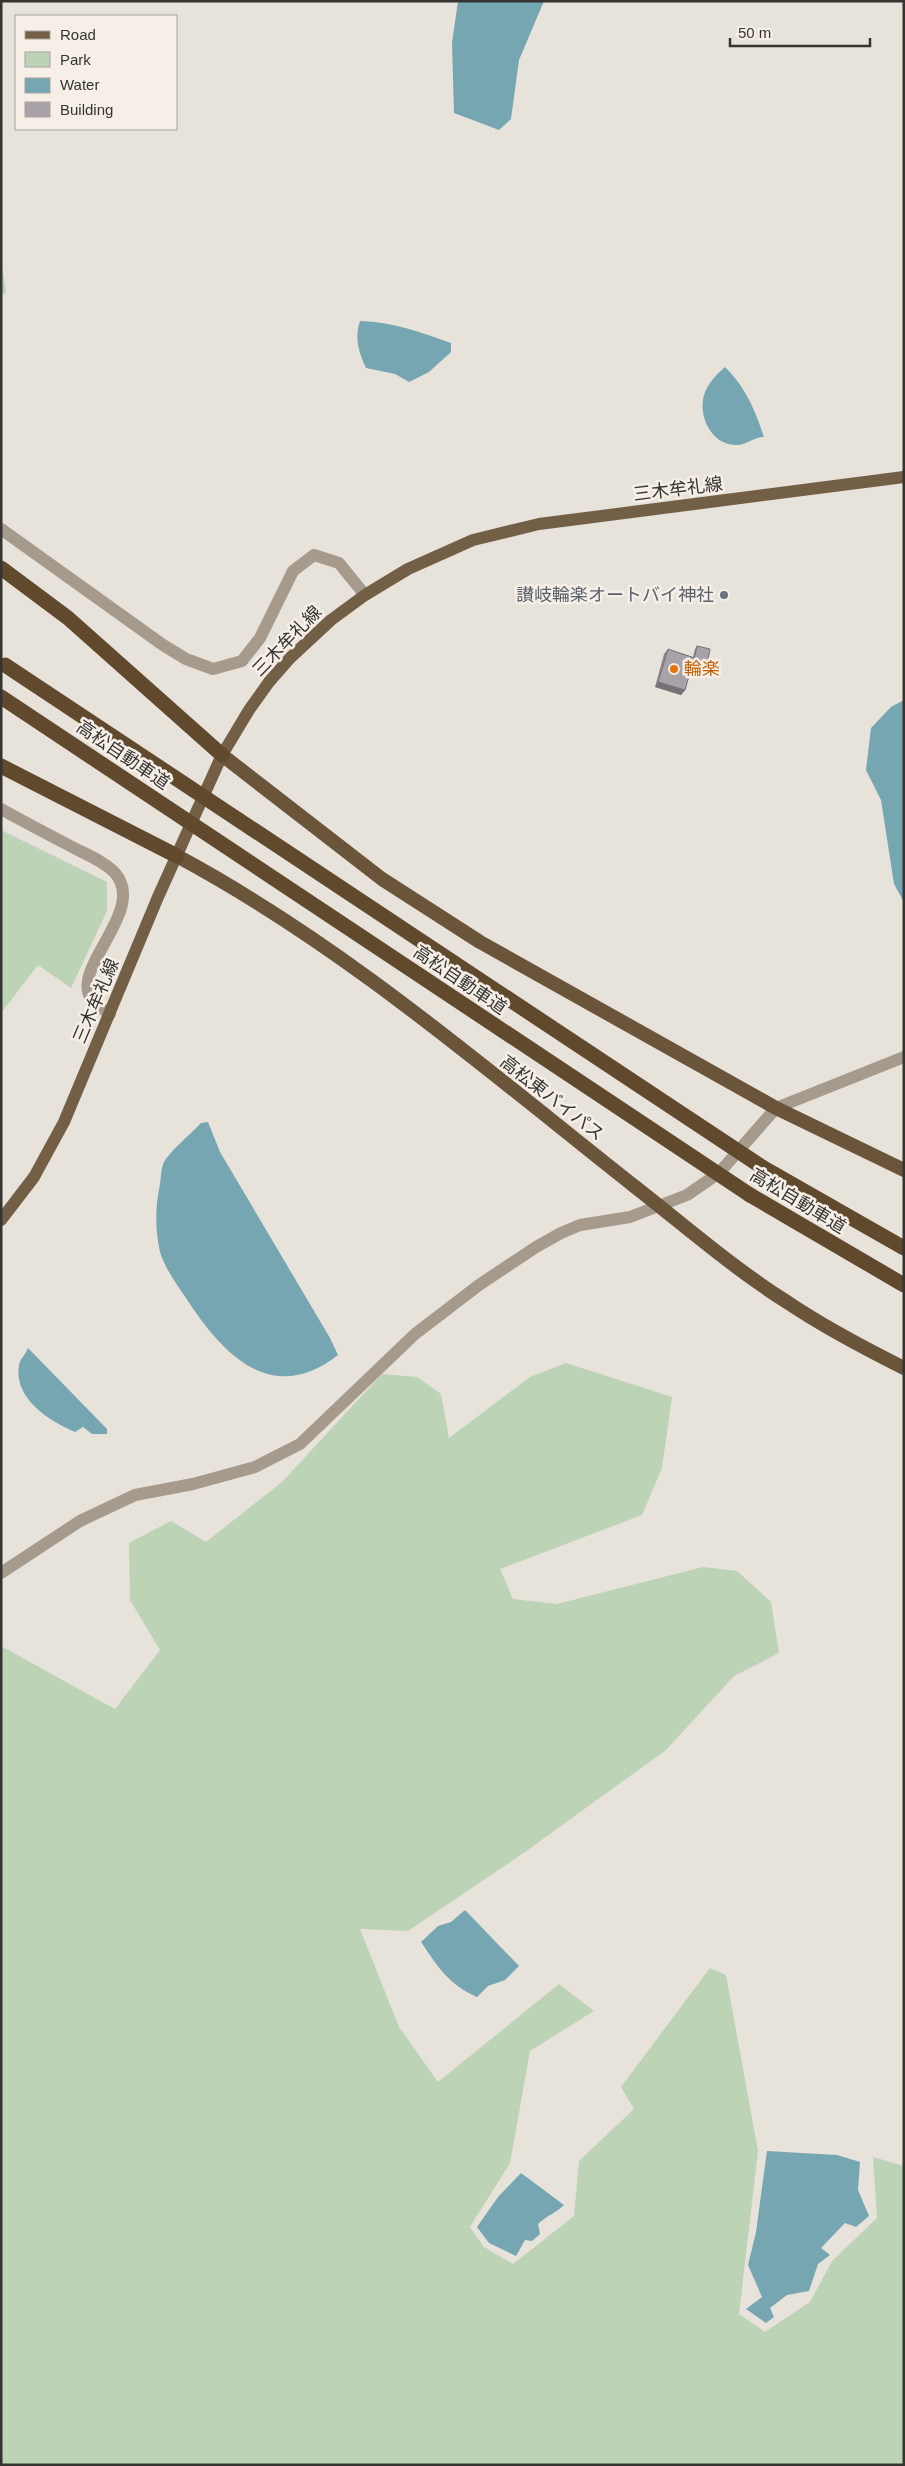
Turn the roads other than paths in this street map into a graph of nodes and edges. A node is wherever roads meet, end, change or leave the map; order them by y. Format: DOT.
graph roads {
  1 [pos="904,477"];
  2 [pos="1,529"];
  3 [pos="1,568"];
  4 [pos="365,595"];
  5 [pos="3,664"];
  6 [pos="1,697"];
  7 [pos="222,755"];
  8 [pos="1,766"];
  9 [pos="1,809"];
  10 [pos="177,856"];
  11 [pos="110,1014"];
  12 [pos="904,1057"];
  13 [pos="776,1108"];
  14 [pos="904,1170"];
  15 [pos="658,1205"];
  16 [pos="1,1220"];
  17 [pos="904,1248"];
  18 [pos="904,1285"];
  19 [pos="904,1368"];
  20 [pos="1,1573"];
  1 -- 4 [label="main road, 三木牟礼線"];
  2 -- 4 [label="street"];
  3 -- 7 [label="highway"];
  4 -- 7 [label="main road, 三木牟礼線"];
  5 -- 17 [label="highway, 高松自動車道, bridge"];
  6 -- 18 [label="highway, 高松自動車道, bridge"];
  7 -- 10 [label="main road, 三木牟礼線"];
  7 -- 13 [label="highway"];
  8 -- 10 [label="highway"];
  9 -- 11 [label="street"];
  10 -- 11 [label="main road, 三木牟礼線"];
  10 -- 15 [label="highway, 高松東バイパス"];
  11 -- 16 [label="main road, 三木牟礼線"];
  12 -- 13 [label="street"];
  13 -- 14 [label="highway"];
  13 -- 15 [label="street"];
  15 -- 19 [label="highway, 高松東バイパス"];
  15 -- 20 [label="street"];
}
